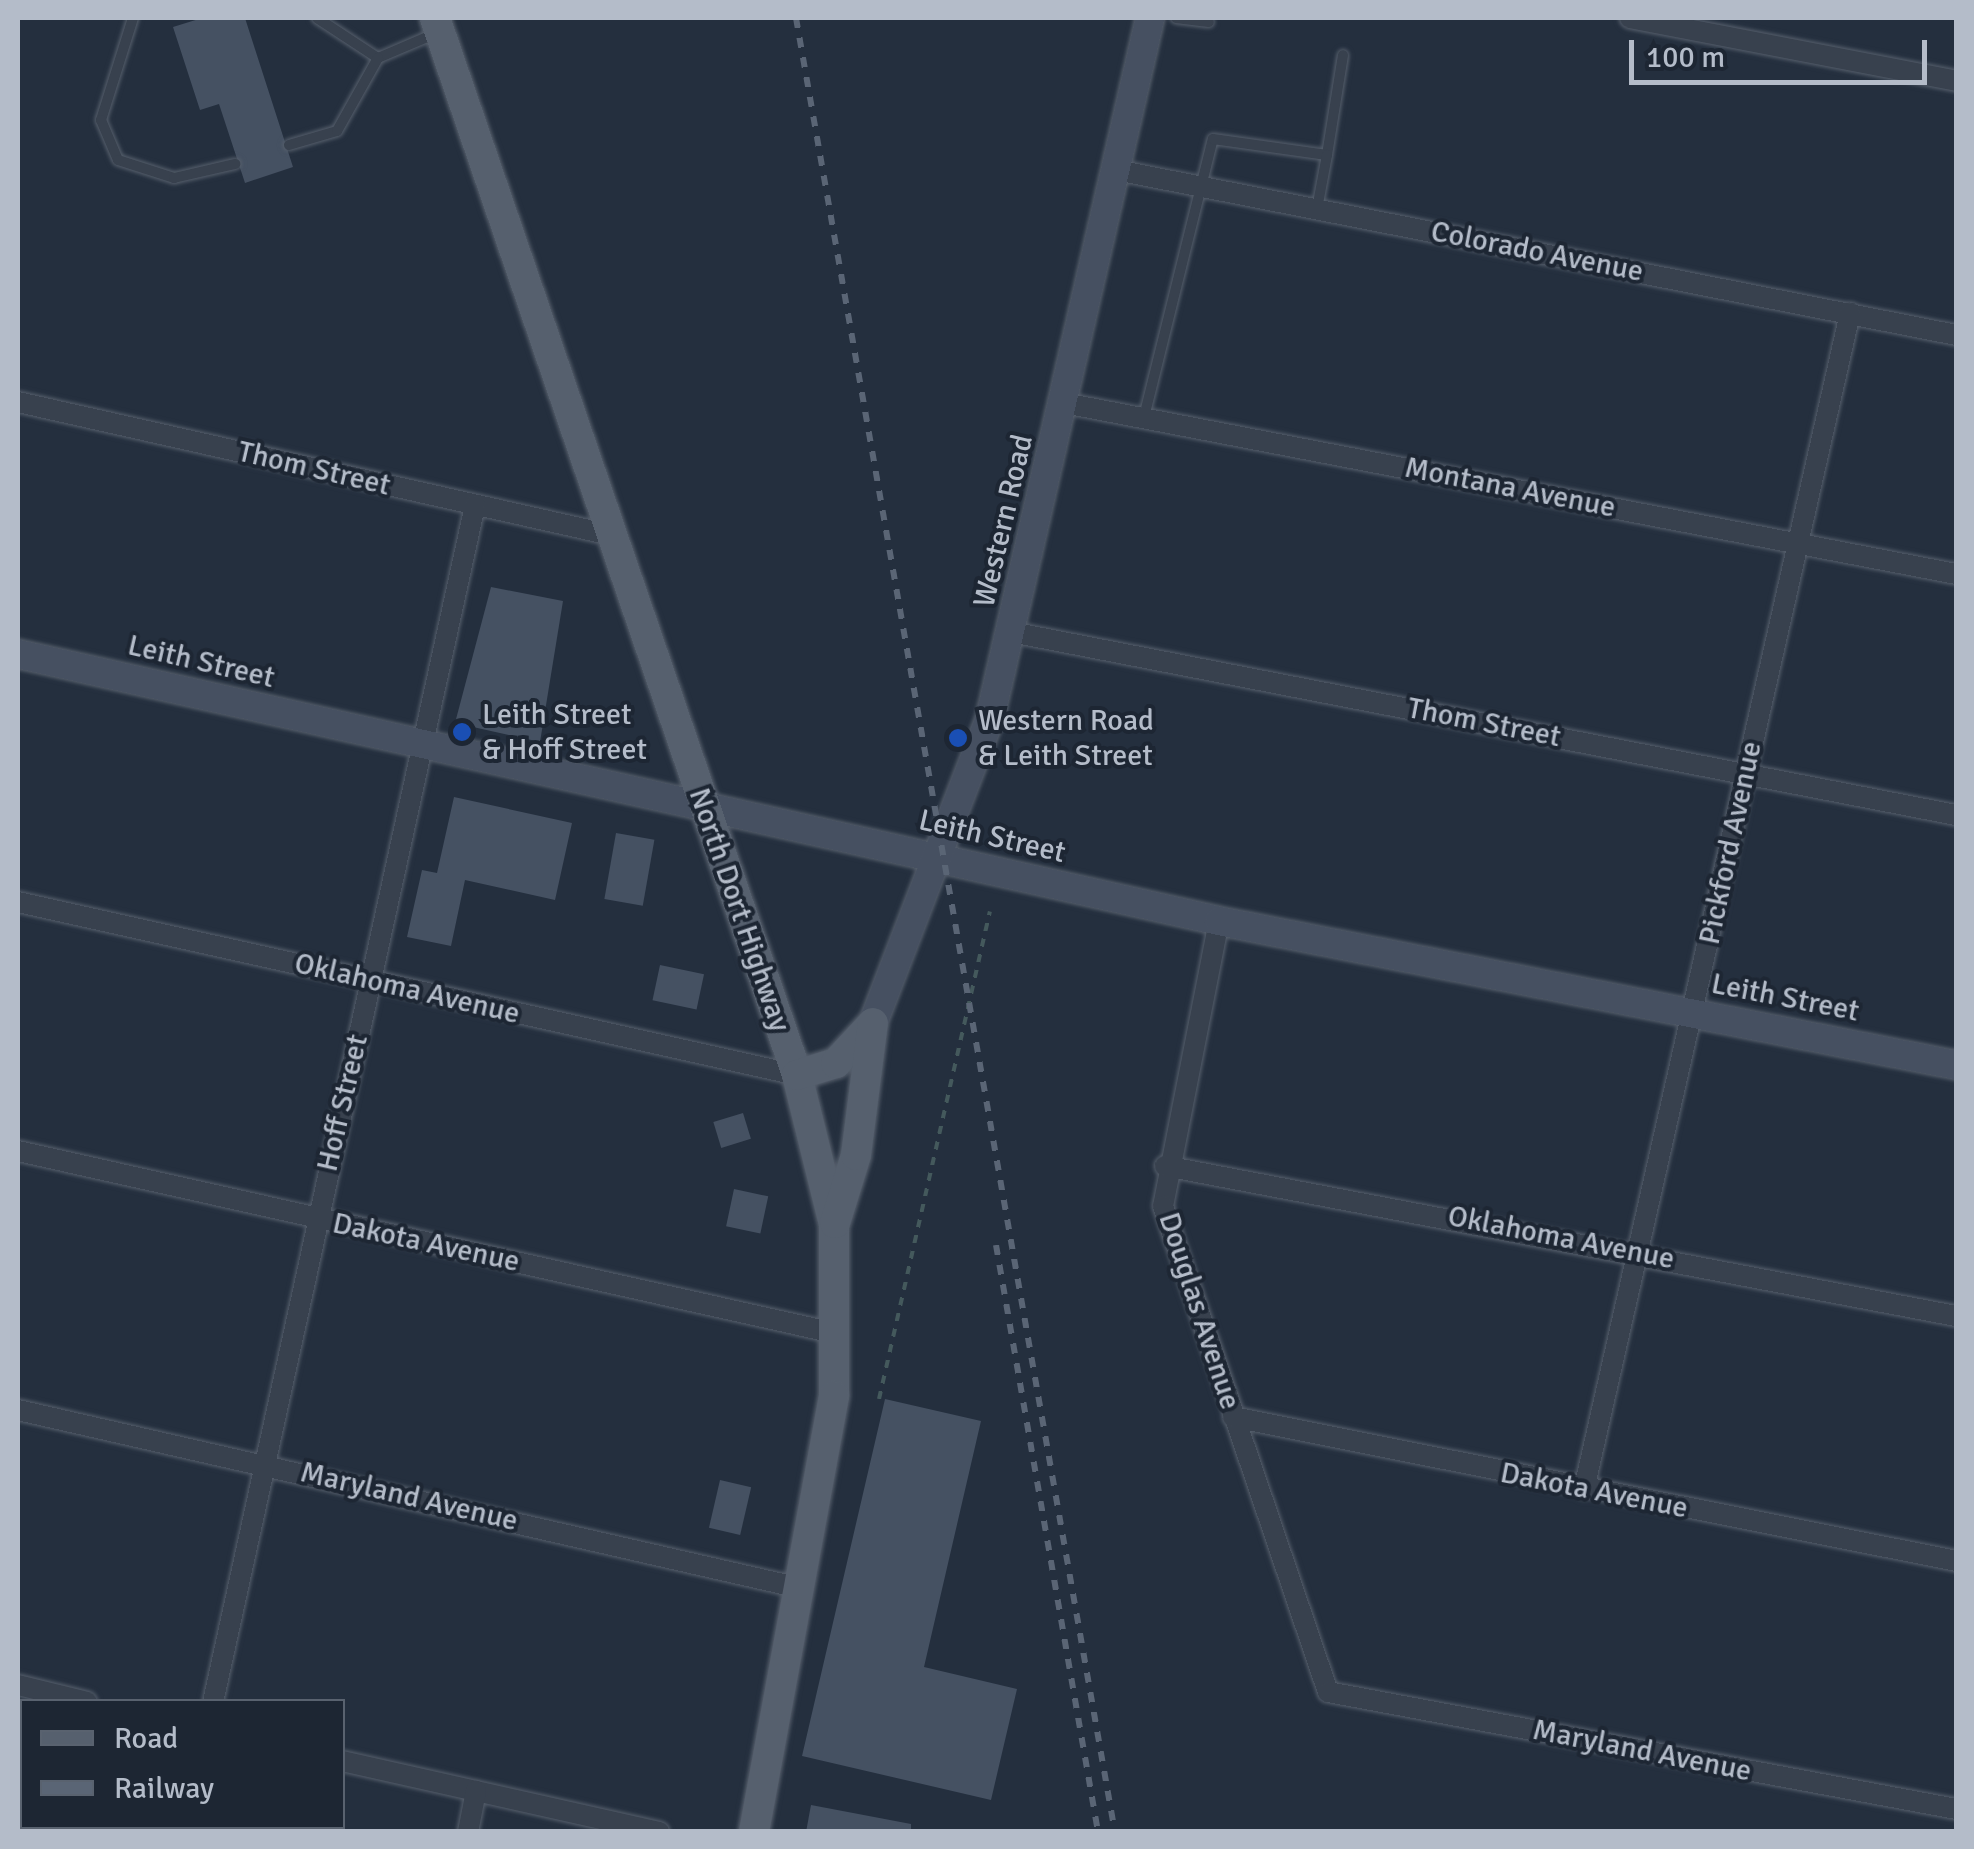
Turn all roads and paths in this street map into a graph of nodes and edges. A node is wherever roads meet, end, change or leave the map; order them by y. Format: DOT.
graph roads {
  1 [pos="133,18"];
  2 [pos="317,18"];
  3 [pos="1150,18"];
  4 [pos="1176,18"];
  5 [pos="1630,18"];
  6 [pos="1209,22"];
  7 [pos="437,25"];
  8 [pos="1343,55"];
  9 [pos="378,58"];
  10 [pos="1956,81"];
  11 [pos="288,145"];
  12 [pos="1326,154"];
  13 [pos="235,164"];
  14 [pos="1116,170"];
  15 [pos="1200,186"];
  16 [pos="1317,209"];
  17 [pos="1850,313"];
  18 [pos="1956,335"];
  19 [pos="18,402"];
  20 [pos="1064,403"];
  21 [pos="1144,417"];
  22 [pos="475,505"];
  23 [pos="612,535"];
  24 [pos="1798,543"];
  25 [pos="1956,574"];
  26 [pos="1012,632"];
  27 [pos="18,654"];
  28 [pos="425,744"];
  29 [pos="1746,773"];
  30 [pos="702,806"];
  31 [pos="1956,815"];
  32 [pos="942,858"];
  33 [pos="18,902"];
  34 [pos="990,911"];
  35 [pos="1219,921"];
  36 [pos="370,980"];
  37 [pos="1694,1012"];
  38 [pos="873,1024"];
  39 [pos="1956,1065"];
  40 [pos="798,1075"];
  41 [pos="18,1151"];
  42 [pos="1165,1166"];
  43 [pos="317,1219"];
  44 [pos="834,1226"];
  45 [pos="1636,1253"];
  46 [pos="1956,1316"];
  47 [pos="834,1332"];
  48 [pos="880,1399"];
  49 [pos="18,1410"];
  50 [pos="1233,1416"];
  51 [pos="265,1465"];
  52 [pos="1584,1489"];
  53 [pos="1956,1562"];
  54 [pos="800,1588"];
  55 [pos="18,1686"];
  56 [pos="1328,1692"];
  57 [pos="74,1699"];
  58 [pos="213,1699"];
  59 [pos="345,1762"];
  60 [pos="476,1792"];
  61 [pos="1956,1809"];
  62 [pos="468,1832"];
  63 [pos="659,1832"];
  64 [pos="754,1832"];
  1 -- 13 [label="lane"];
  2 -- 9 [label="lane"];
  3 -- 14 [label="street, Western Road"];
  4 -- 6 [label="lane"];
  5 -- 10 [label="street"];
  7 -- 9 [label="lane"];
  7 -- 23 [label="main road, North Dort Highway"];
  8 -- 12 [label="lane"];
  9 -- 11 [label="lane"];
  12 -- 15 [label="lane"];
  12 -- 16 [label="lane"];
  14 -- 15 [label="street, Colorado Avenue"];
  14 -- 20 [label="street, Western Road"];
  15 -- 16 [label="street, Colorado Avenue"];
  15 -- 21 [label="lane"];
  16 -- 17 [label="street, Colorado Avenue"];
  17 -- 18 [label="street, Colorado Avenue"];
  17 -- 24 [label="street, Pickford Avenue"];
  19 -- 22 [label="street, Thom Street"];
  20 -- 21 [label="street, Montana Avenue"];
  20 -- 26 [label="street, Western Road"];
  21 -- 24 [label="street, Montana Avenue"];
  22 -- 23 [label="street, Thom Street"];
  22 -- 28 [label="street, Hoff Street"];
  23 -- 30 [label="main road, North Dort Highway"];
  24 -- 25 [label="street, Montana Avenue"];
  24 -- 29 [label="street, Pickford Avenue"];
  26 -- 29 [label="street, Thom Street"];
  26 -- 32 [label="street, Western Road"];
  27 -- 28 [label="street, Leith Street"];
  28 -- 30 [label="street, Leith Street"];
  28 -- 36 [label="street, Hoff Street"];
  29 -- 31 [label="street, Thom Street"];
  29 -- 37 [label="street, Pickford Avenue"];
  30 -- 32 [label="street, Leith Street"];
  30 -- 40 [label="main road, North Dort Highway"];
  32 -- 35 [label="street, Leith Street"];
  32 -- 38 [label="street, Western Road"];
  33 -- 36 [label="street, Oklahoma Avenue"];
  34 -- 48 [label="path"];
  35 -- 37 [label="street, Leith Street"];
  35 -- 42 [label="street, Douglas Avenue"];
  36 -- 40 [label="street, Oklahoma Avenue"];
  36 -- 43 [label="street, Hoff Street"];
  37 -- 39 [label="street, Leith Street"];
  37 -- 45 [label="street, Pickford Avenue"];
  38 -- 40 [label="main road"];
  38 -- 44 [label="main road"];
  40 -- 44 [label="main road, North Dort Highway"];
  41 -- 43 [label="street, Dakota Avenue"];
  42 -- 45 [label="street, Oklahoma Avenue"];
  42 -- 50 [label="street, Douglas Avenue"];
  43 -- 47 [label="street, Dakota Avenue"];
  43 -- 51 [label="street, Hoff Street"];
  44 -- 47 [label="main road, North Dort Highway"];
  45 -- 46 [label="street, Oklahoma Avenue"];
  45 -- 52 [label="street, Pickford Avenue"];
  47 -- 54 [label="main road, North Dort Highway"];
  49 -- 51 [label="street, Maryland Avenue"];
  50 -- 52 [label="street, Dakota Avenue"];
  50 -- 56 [label="street, Douglas Avenue"];
  51 -- 54 [label="street, Maryland Avenue"];
  51 -- 58 [label="street, Hoff Street"];
  52 -- 53 [label="street, Dakota Avenue"];
  54 -- 64 [label="main road, North Dort Highway"];
  55 -- 57 [label="street"];
  56 -- 61 [label="street, Maryland Avenue"];
  59 -- 60 [label="street"];
  60 -- 62 [label="street"];
  60 -- 63 [label="street"];
}
